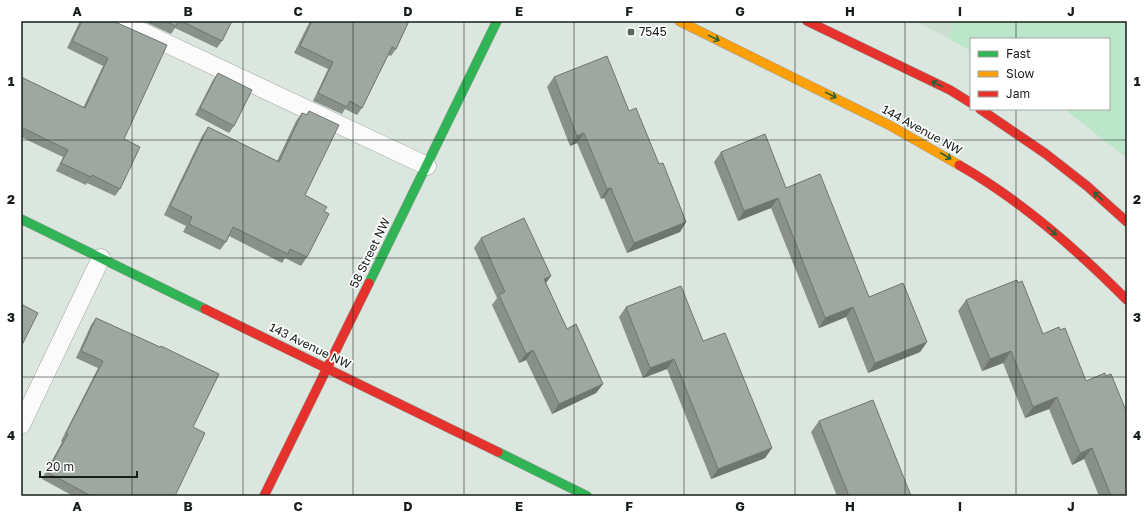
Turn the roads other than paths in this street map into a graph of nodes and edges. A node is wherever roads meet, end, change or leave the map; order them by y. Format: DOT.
graph roads {
  1 [pos="119,21"];
  2 [pos="497,21"];
  3 [pos="679,21"];
  4 [pos="807,21"];
  5 [pos="970,102"];
  6 [pos="982,110"];
  7 [pos="427,166"];
  8 [pos="21,219"];
  9 [pos="1127,222"];
  10 [pos="101,258"];
  11 [pos="1127,300"];
  12 [pos="327,368"];
  13 [pos="21,425"];
  14 [pos="264,496"];
  15 [pos="587,496"];
  1 -- 7 [label="lane"];
  2 -- 7 [label="street, 58 Street NW"];
  3 -- 11 [label="street, 144 Avenue NW, one-way"];
  5 -- 4 [label="street, one-way"];
  9 -- 6 [label="street, one-way"];
  7 -- 12 [label="street, 58 Street NW"];
  8 -- 10 [label="street, 143 Avenue NW"];
  10 -- 12 [label="street, 143 Avenue NW"];
  10 -- 13 [label="lane"];
  12 -- 14 [label="street, 58 Street NW"];
  12 -- 15 [label="street, 143 Avenue NW"];
}
